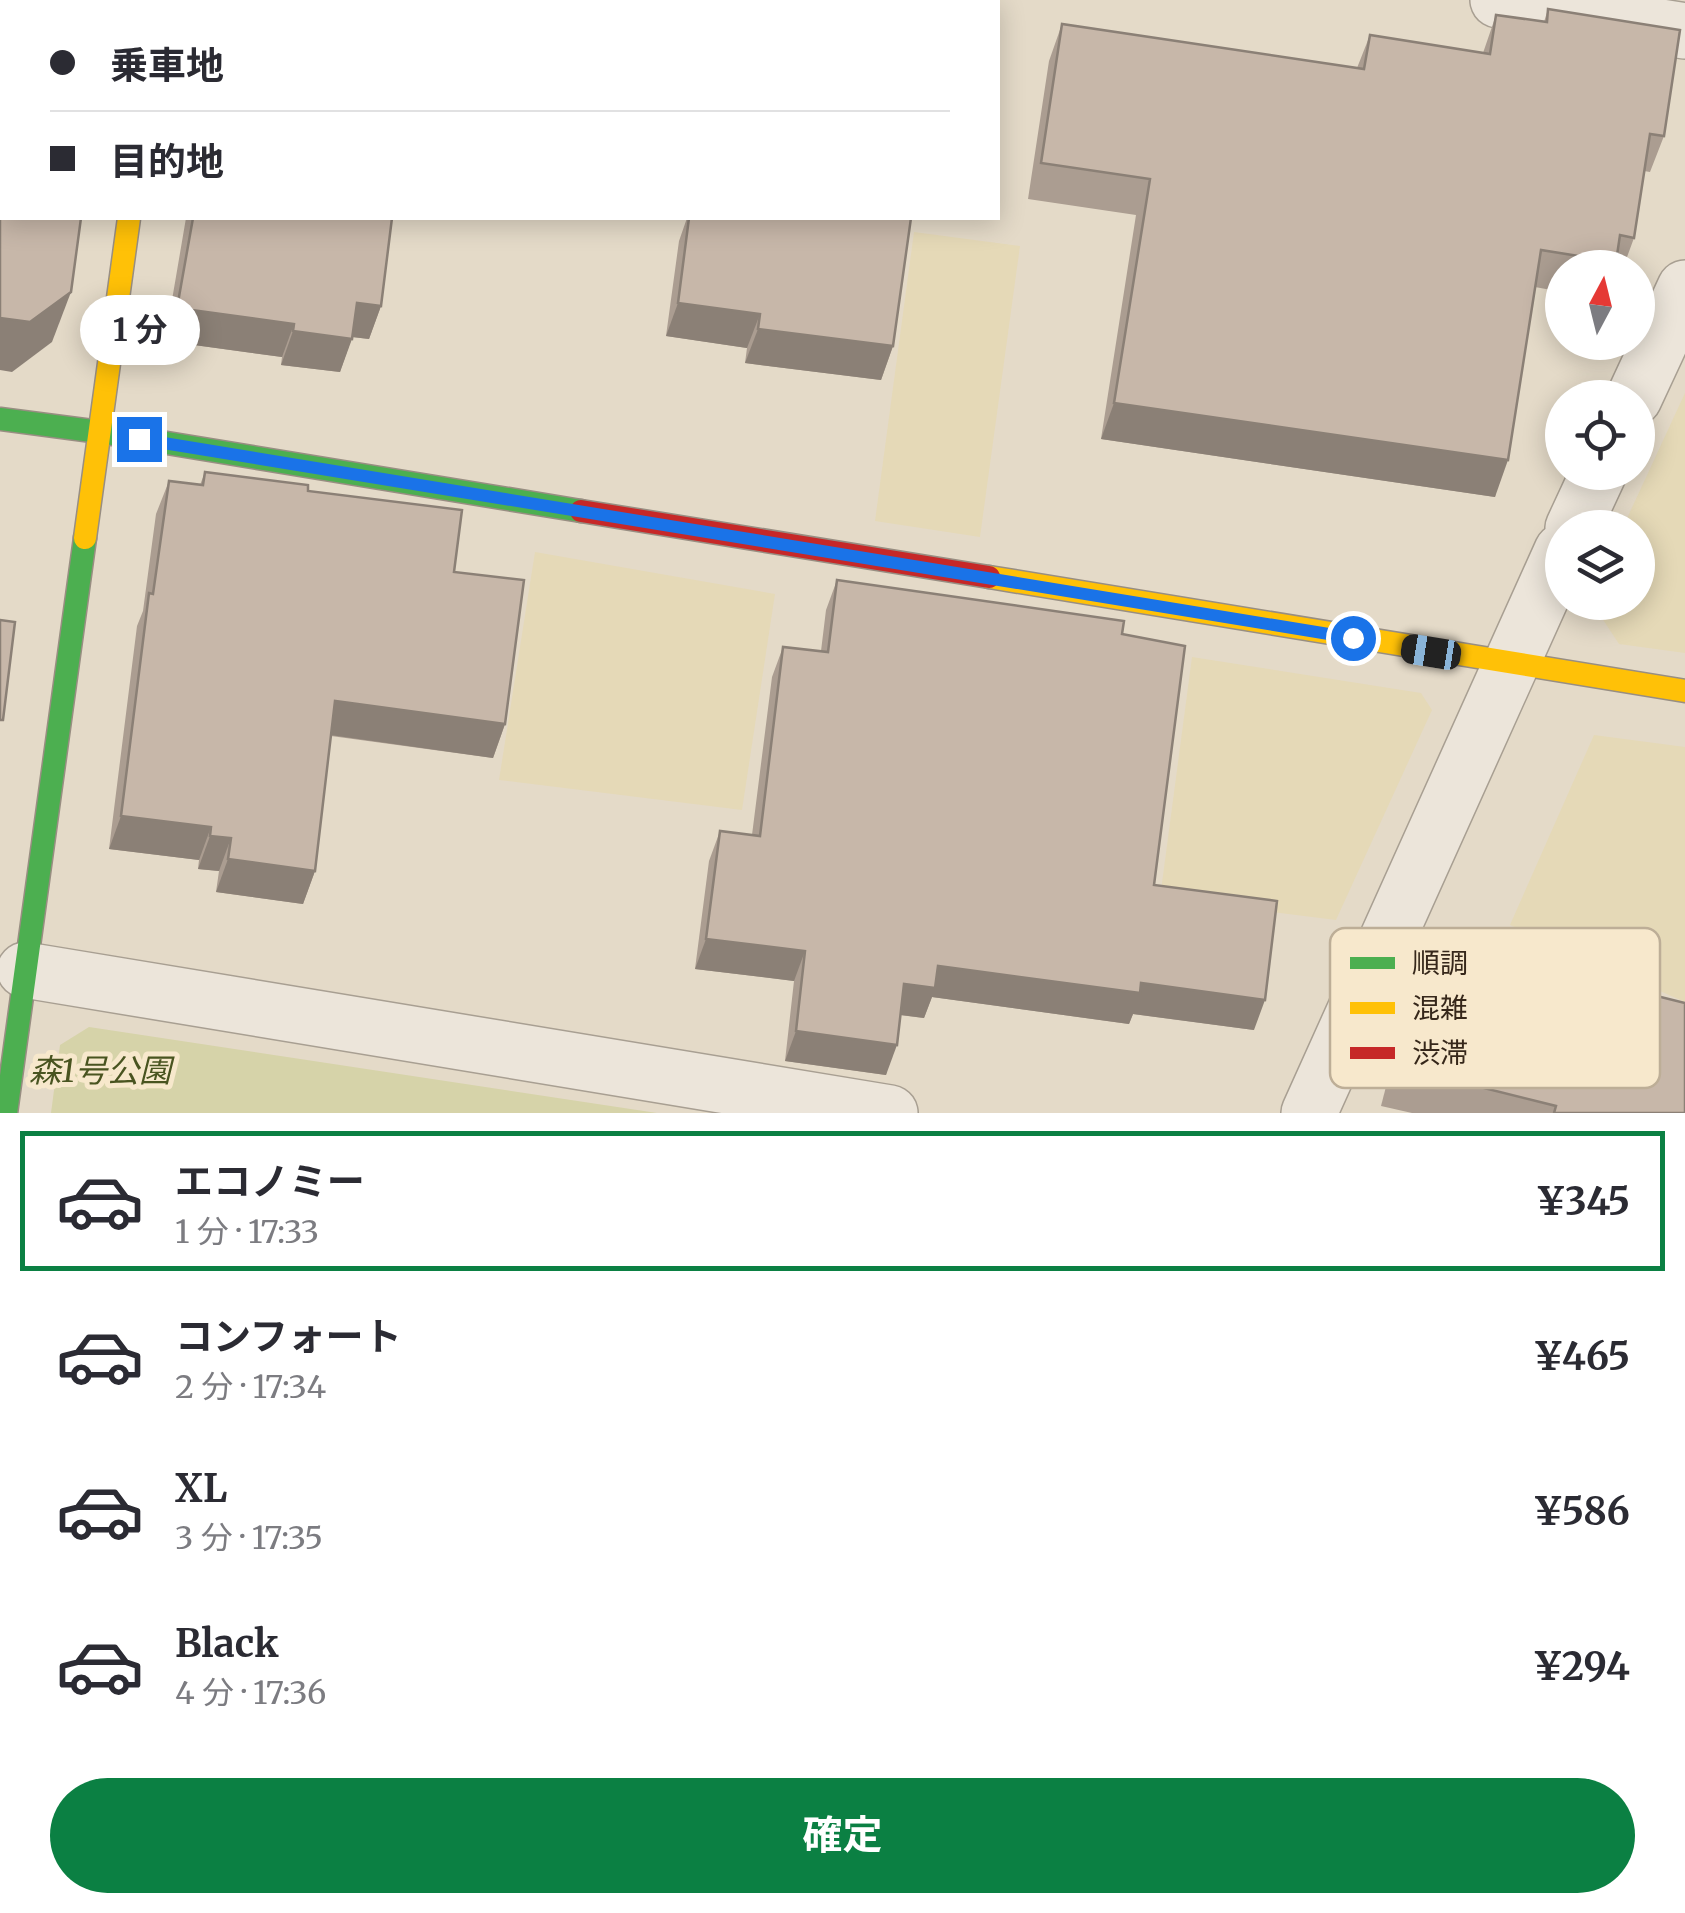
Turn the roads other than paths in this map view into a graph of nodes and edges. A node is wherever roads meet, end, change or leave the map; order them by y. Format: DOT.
graph roads {
  1 [pos="1498,0"];
  2 [pos="1685,31"];
  3 [pos="129,220"];
  4 [pos="1685,288"];
  5 [pos="1642,380"];
  6 [pos="0,420"];
  7 [pos="100,432"];
  8 [pos="1545,587"];
  9 [pos="1510,664"];
  10 [pos="1685,691"];
  11 [pos="1392,928"];
  12 [pos="26,970"];
  13 [pos="1330,1066"];
  14 [pos="6,1113"];
  15 [pos="890,1113"];
  16 [pos="1309,1113"];
  1 -- 2 [label="street"];
  3 -- 7 [label="street"];
  4 -- 5 [label="street"];
  6 -- 7 [label="street"];
  7 -- 9 [label="street"];
  7 -- 12 [label="street"];
  8 -- 9 [label="street"];
  9 -- 10 [label="street"];
  9 -- 11 [label="street"];
  12 -- 14 [label="street"];
  12 -- 15 [label="street"];
  13 -- 16 [label="street"];
}
